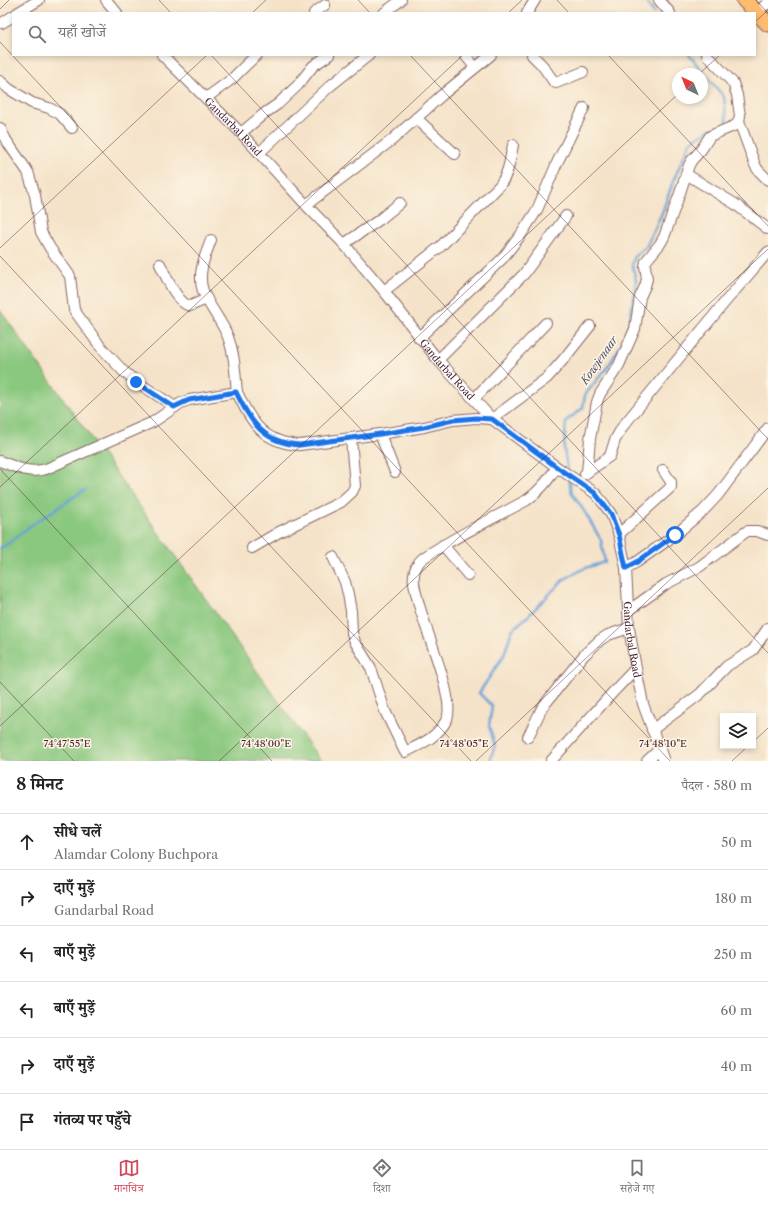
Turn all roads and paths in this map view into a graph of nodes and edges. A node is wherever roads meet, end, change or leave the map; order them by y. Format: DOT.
graph roads {
  1 [pos="39,0"];
  2 [pos="106,0"];
  3 [pos="401,0"];
  4 [pos="535,0"];
  5 [pos="659,0"];
  6 [pos="744,0"];
  7 [pos="325,5"];
  8 [pos="19,12"];
  9 [pos="116,12"];
  10 [pos="315,12"];
  11 [pos="385,12"];
  12 [pos="528,12"];
  13 [pos="669,12"];
  14 [pos="12,17"];
  15 [pos="2,23"];
  16 [pos="768,24"];
  17 [pos="163,56"];
  18 [pos="256,56"];
  19 [pos="327,56"];
  20 [pos="368,56"];
  21 [pos="466,56"];
  22 [pos="490,56"];
  23 [pos="533,56"];
  24 [pos="708,56"];
  25 [pos="475,67"];
  26 [pos="583,72"];
  27 [pos="0,81"];
  28 [pos="206,98"];
  29 [pos="584,108"];
  30 [pos="416,118"];
  31 [pos="739,121"];
  32 [pos="0,128"];
  33 [pos="72,128"];
  34 [pos="241,133"];
  35 [pos="513,145"];
  36 [pos="259,153"];
  37 [pos="454,154"];
  38 [pos="686,174"];
  39 [pos="768,180"];
  40 [pos="400,203"];
  41 [pos="306,205"];
  42 [pos="566,216"];
  43 [pos="768,229"];
  44 [pos="211,240"];
  45 [pos="344,244"];
  46 [pos="768,252"];
  47 [pos="160,264"];
  48 [pos="384,292"];
  49 [pos="207,299"];
  50 [pos="546,323"];
  51 [pos="590,326"];
  52 [pos="419,338"];
  53 [pos="438,360"];
  54 [pos="236,392"];
  55 [pos="474,399"];
  56 [pos="174,407"];
  57 [pos="492,419"];
  58 [pos="768,428"];
  59 [pos="380,434"];
  60 [pos="351,439"];
  61 [pos="0,461"];
  62 [pos="557,467"];
  63 [pos="663,470"];
  64 [pos="395,472"];
  65 [pos="588,472"];
  66 [pos="576,480"];
  67 [pos="619,534"];
  68 [pos="768,535"];
  69 [pos="443,545"];
  70 [pos="252,548"];
  71 [pos="333,557"];
  72 [pos="626,568"];
  73 [pos="468,575"];
  74 [pos="628,610"];
  75 [pos="629,628"];
  76 [pos="768,628"];
  77 [pos="636,668"];
  78 [pos="652,730"];
  79 [pos="528,737"];
  80 [pos="659,750"];
  81 [pos="407,757"];
  82 [pos="551,761"];
  83 [pos="647,761"];
  84 [pos="664,761"];
  1 -- 8 [label="street"];
  2 -- 9 [label="street"];
  3 -- 11 [label="street"];
  4 -- 12 [label="street"];
  5 -- 13 [label="street"];
  6 -- 16 [label="highway"];
  7 -- 10 [label="street"];
  14 -- 15 [label="street"];
  17 -- 28 [label="street, Gandarbal Road"];
  18 -- 28 [label="street"];
  19 -- 34 [label="street"];
  20 -- 36 [label="street"];
  21 -- 25 [label="street"];
  22 -- 25 [label="street"];
  23 -- 26 [label="street"];
  24 -- 31 [label="street"];
  25 -- 30 [label="street"];
  27 -- 33 [label="street"];
  28 -- 34 [label="street, Gandarbal Road"];
  29 -- 52 [label="street"];
  30 -- 37 [label="street"];
  30 -- 41 [label="street"];
  31 -- 38 [label="street"];
  31 -- 39 [label="street"];
  32 -- 56 [label="street"];
  34 -- 36 [label="street, Gandarbal Road"];
  35 -- 48 [label="street"];
  36 -- 41 [label="street, Gandarbal Road"];
  38 -- 43 [label="street"];
  38 -- 65 [label="street"];
  40 -- 45 [label="street"];
  41 -- 45 [label="street, Gandarbal Road"];
  42 -- 53 [label="street"];
  44 -- 49 [label="street"];
  45 -- 48 [label="street, Gandarbal Road"];
  46 -- 65 [label="street"];
  47 -- 49 [label="street"];
  48 -- 52 [label="street, Gandarbal Road"];
  49 -- 54 [label="street"];
  50 -- 55 [label="street"];
  51 -- 57 [label="street"];
  52 -- 53 [label="street, Gandarbal Road"];
  53 -- 55 [label="street, Gandarbal Road"];
  54 -- 56 [label="street"];
  54 -- 60 [label="street"];
  55 -- 57 [label="street, Gandarbal Road"];
  56 -- 61 [label="street"];
  57 -- 59 [label="street"];
  57 -- 62 [label="street, Gandarbal Road"];
  58 -- 72 [label="street"];
  59 -- 60 [label="street"];
  59 -- 64 [label="street"];
  60 -- 70 [label="street"];
  62 -- 66 [label="street, Gandarbal Road"];
  62 -- 69 [label="street"];
  63 -- 67 [label="street"];
  65 -- 66 [label="street"];
  66 -- 67 [label="street, Gandarbal Road"];
  67 -- 72 [label="street, Gandarbal Road"];
  68 -- 74 [label="street"];
  69 -- 73 [label="street"];
  69 -- 81 [label="street"];
  71 -- 81 [label="street"];
  72 -- 74 [label="street, Gandarbal Road"];
  74 -- 75 [label="street, Gandarbal Road"];
  75 -- 77 [label="street, Gandarbal Road"];
  75 -- 79 [label="street"];
  76 -- 78 [label="street"];
  77 -- 78 [label="street, Gandarbal Road"];
  77 -- 82 [label="street"];
  78 -- 80 [label="street, Gandarbal Road"];
  80 -- 83 [label="street"];
  80 -- 84 [label="street, Gandarbal Road"];
}
